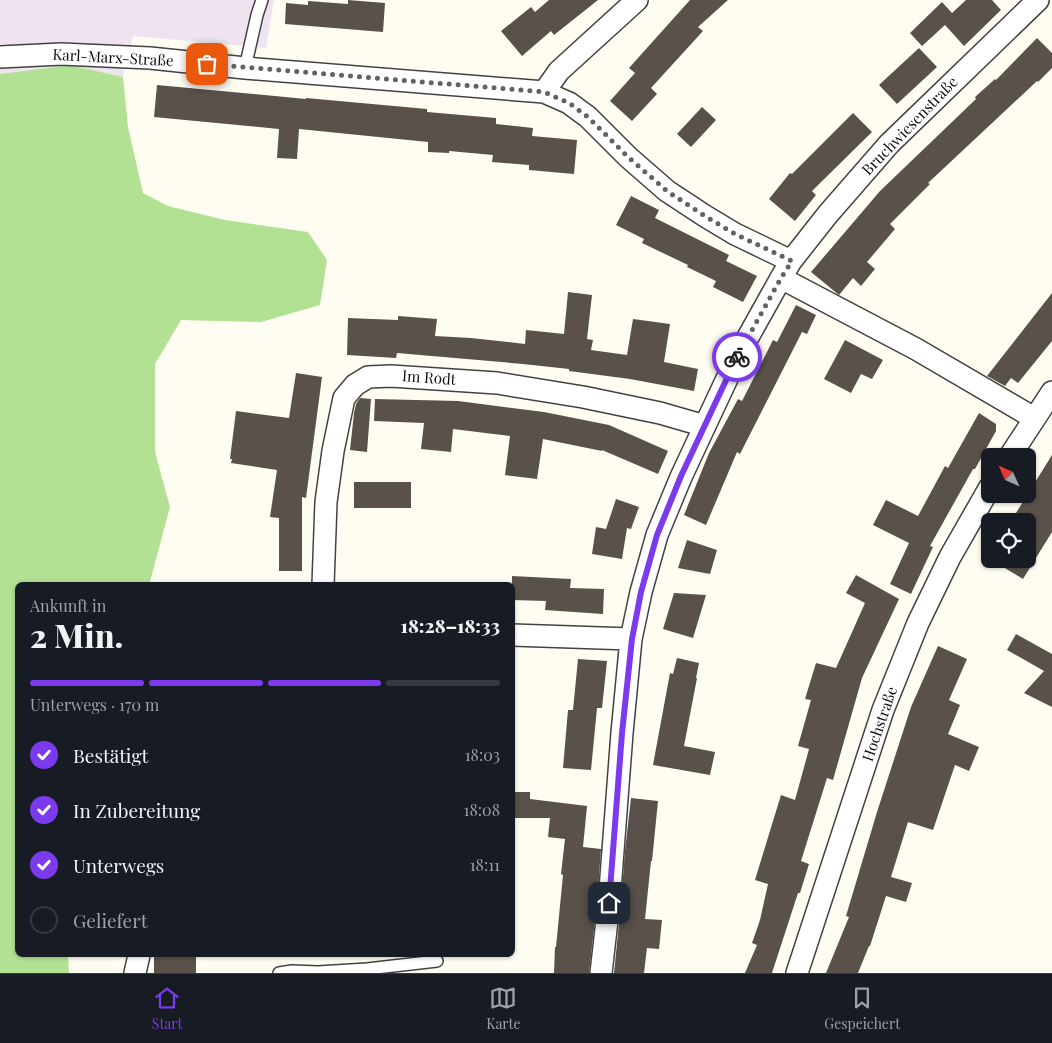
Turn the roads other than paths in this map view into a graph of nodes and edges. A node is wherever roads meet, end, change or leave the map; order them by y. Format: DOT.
graph roads {
  1 [pos="262,0"];
  2 [pos="637,0"];
  3 [pos="1038,0"];
  4 [pos="0,57"];
  5 [pos="245,68"];
  6 [pos="544,92"];
  7 [pos="786,269"];
  8 [pos="1052,392"];
  9 [pos="1034,418"];
  10 [pos="705,426"];
  11 [pos="1015,448"];
  12 [pos="981,503"];
  13 [pos="324,582"];
  14 [pos="515,635"];
  15 [pos="632,639"];
  16 [pos="139,957"];
  17 [pos="438,958"];
  18 [pos="135,973"];
  19 [pos="279,973"];
  20 [pos="428,973"];
  21 [pos="601,973"];
  22 [pos="797,973"];
  1 -- 5 [label="lane"];
  2 -- 6 [label="street"];
  3 -- 7 [label="street, Bruchwiesenstraße"];
  4 -- 5 [label="street, Karl-Marx-Straße"];
  5 -- 6 [label="street, Karl-Marx-Straße"];
  6 -- 7 [label="street"];
  7 -- 9 [label="street"];
  7 -- 10 [label="street, Bruchwiesenstraße"];
  8 -- 9 [label="street"];
  9 -- 11 [label="street"];
  10 -- 13 [label="street, Im Rodt"];
  10 -- 15 [label="street, Bruchwiesenstraße"];
  12 -- 22 [label="street, Hochstraße"];
  14 -- 15 [label="street"];
  15 -- 21 [label="street, Bruchwiesenstraße"];
  16 -- 18 [label="street"];
  17 -- 19 [label="lane"];
  17 -- 20 [label="lane"];
}
